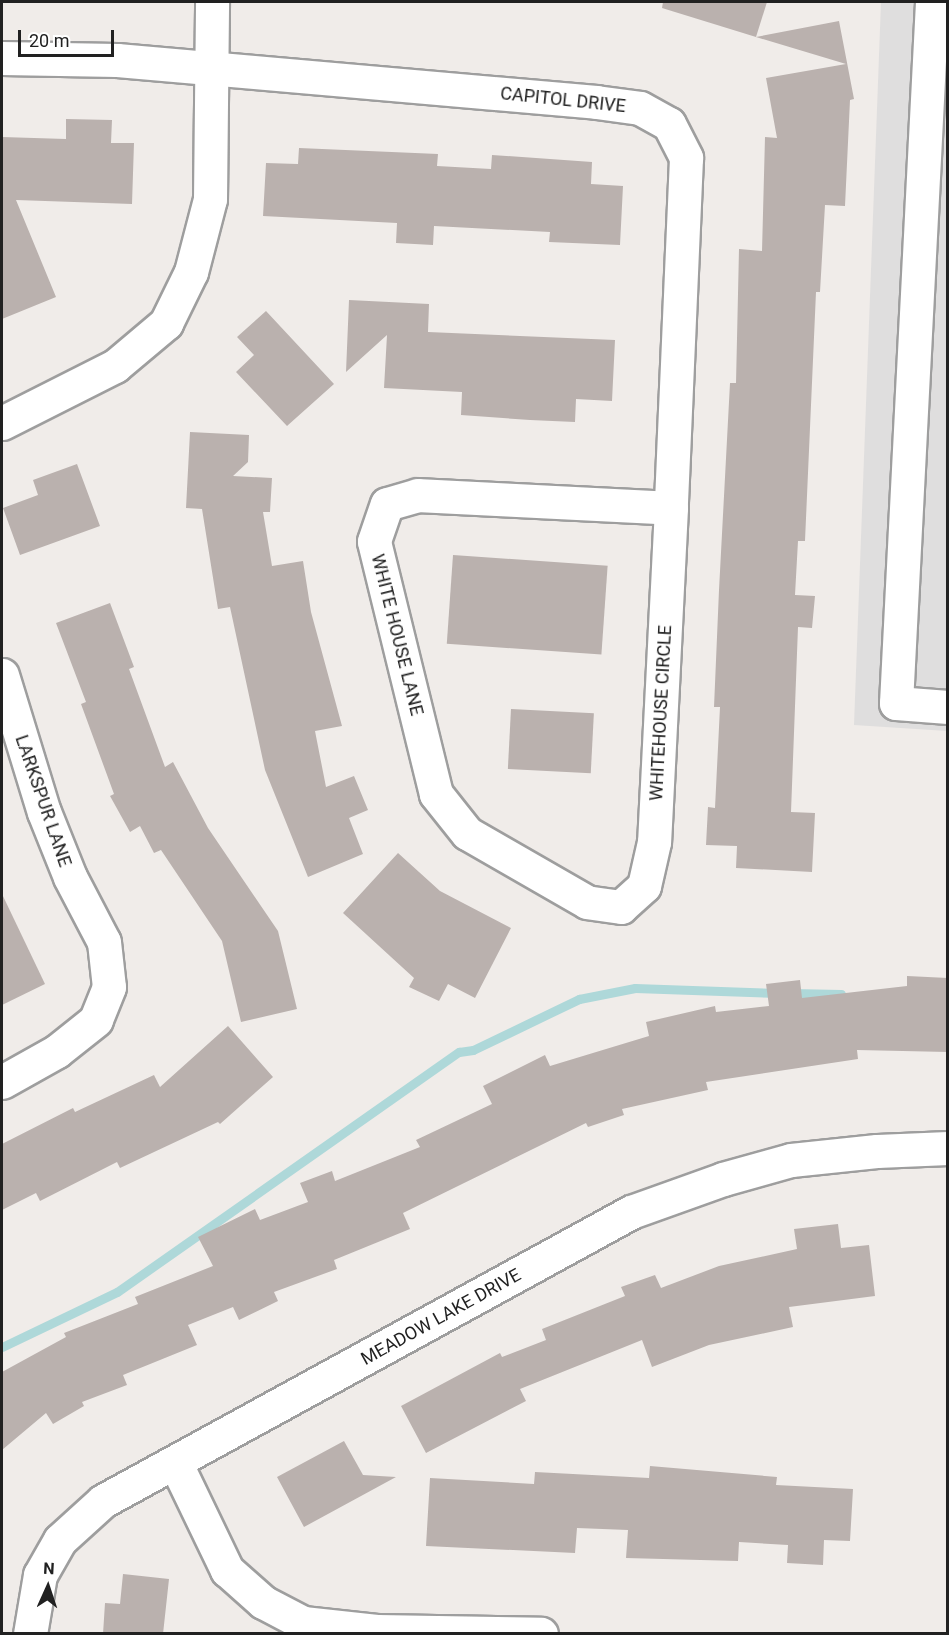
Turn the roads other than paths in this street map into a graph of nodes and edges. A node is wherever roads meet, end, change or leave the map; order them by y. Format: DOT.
graph roads {
  1 [pos="212,2"];
  2 [pos="932,2"];
  3 [pos="2,58"];
  4 [pos="209,70"];
  5 [pos="2,423"];
  6 [pos="671,508"];
  7 [pos="2,675"];
  8 [pos="948,707"];
  9 [pos="621,908"];
  10 [pos="2,1082"];
  11 [pos="948,1148"];
  12 [pos="176,1464"];
  13 [pos="30,1634"];
  14 [pos="541,1634"];
  1 -- 4 [label="street"];
  2 -- 8 [label="street"];
  3 -- 4 [label="street, CAPITOL DRIVE"];
  4 -- 5 [label="street"];
  4 -- 6 [label="street, CAPITOL DRIVE"];
  6 -- 9 [label="street, WHITEHOUSE CIRCLE"];
  6 -- 9 [label="street, WHITE HOUSE LANE"];
  7 -- 10 [label="street, LARKSPUR LANE"];
  11 -- 12 [label="street, MEADOW LAKE DRIVE"];
  12 -- 13 [label="street, MEADOW LAKE DRIVE"];
  12 -- 14 [label="street"];
}
